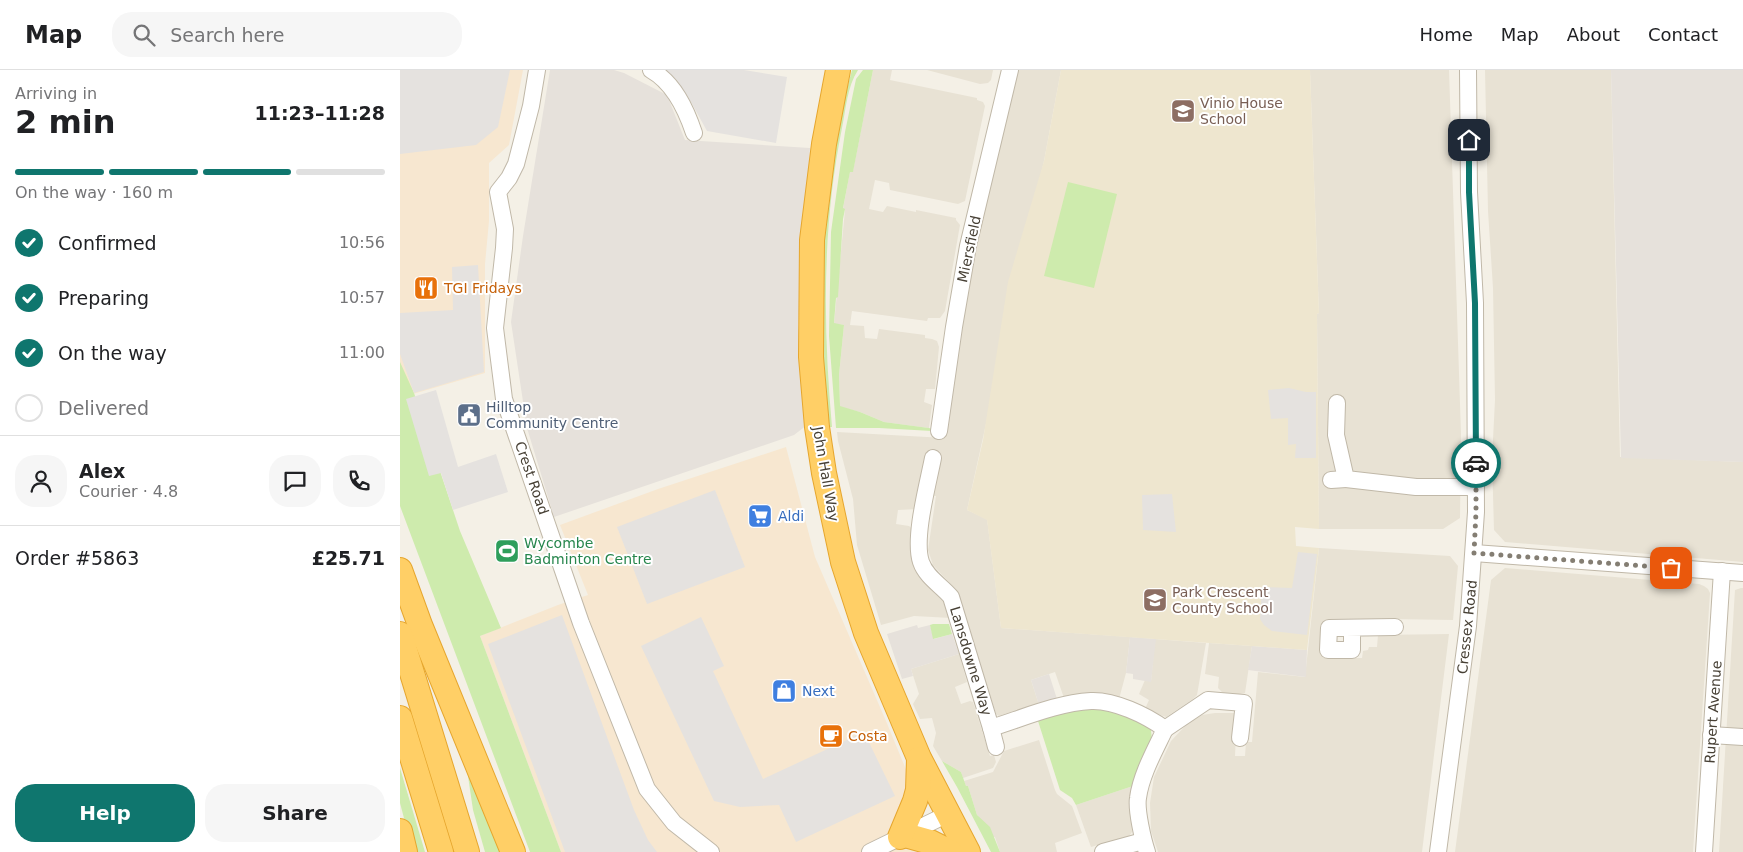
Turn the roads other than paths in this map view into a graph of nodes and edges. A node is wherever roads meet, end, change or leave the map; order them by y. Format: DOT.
graph roads {
  1 [pos="537,70"];
  2 [pos="651,70"];
  3 [pos="838,70"];
  4 [pos="1010,70"];
  5 [pos="1468,70"];
  6 [pos="694,133"];
  7 [pos="1337,403"];
  8 [pos="939,431"];
  9 [pos="933,458"];
  10 [pos="1476,487"];
  11 [pos="1474,553"];
  12 [pos="400,570"];
  13 [pos="1722,572"];
  14 [pos="1743,573"];
  15 [pos="1395,627"];
  16 [pos="1352,628"];
  17 [pos="400,634"];
  18 [pos="400,718"];
  19 [pos="991,728"];
  20 [pos="1164,730"];
  21 [pos="1711,735"];
  22 [pos="1743,737"];
  23 [pos="1240,738"];
  24 [pos="996,747"];
  25 [pos="919,758"];
  26 [pos="948,814"];
  27 [pos="400,831"];
  28 [pos="903,836"];
  29 [pos="1145,847"];
  30 [pos="405,852"];
  31 [pos="441,852"];
  32 [pos="467,852"];
  33 [pos="513,852"];
  34 [pos="711,852"];
  35 [pos="870,852"];
  36 [pos="950,852"];
  37 [pos="968,852"];
  38 [pos="1103,852"];
  39 [pos="1438,852"];
  40 [pos="1704,852"];
  1 -- 34 [label="street, Crest Road"];
  2 -- 6 [label="street"];
  3 -- 25 [label="highway, John Hall Way"];
  4 -- 8 [label="street, Miersfield"];
  5 -- 10 [label="street, Cressex Road"];
  7 -- 10 [label="street"];
  9 -- 19 [label="street, Lansdowne Way"];
  10 -- 11 [label="street, Cressex Road"];
  11 -- 13 [label="street"];
  11 -- 39 [label="street, Cressex Road"];
  12 -- 33 [label="highway"];
  13 -- 14 [label="street"];
  13 -- 21 [label="street, Rupert Avenue"];
  15 -- 16 [label="street"];
  17 -- 32 [label="highway"];
  18 -- 31 [label="highway"];
  19 -- 20 [label="street, Lansdowne Way"];
  19 -- 24 [label="street, Lansdowne Way"];
  20 -- 23 [label="street"];
  20 -- 29 [label="street"];
  21 -- 22 [label="street"];
  21 -- 40 [label="street, Rupert Avenue"];
  25 -- 26 [label="highway, John Hall Way"];
  25 -- 28 [label="highway"];
  26 -- 28 [label="street"];
  26 -- 37 [label="highway, John Hall Way"];
  27 -- 30 [label="highway"];
  28 -- 35 [label="street"];
  28 -- 36 [label="highway"];
  29 -- 38 [label="street"];
}
